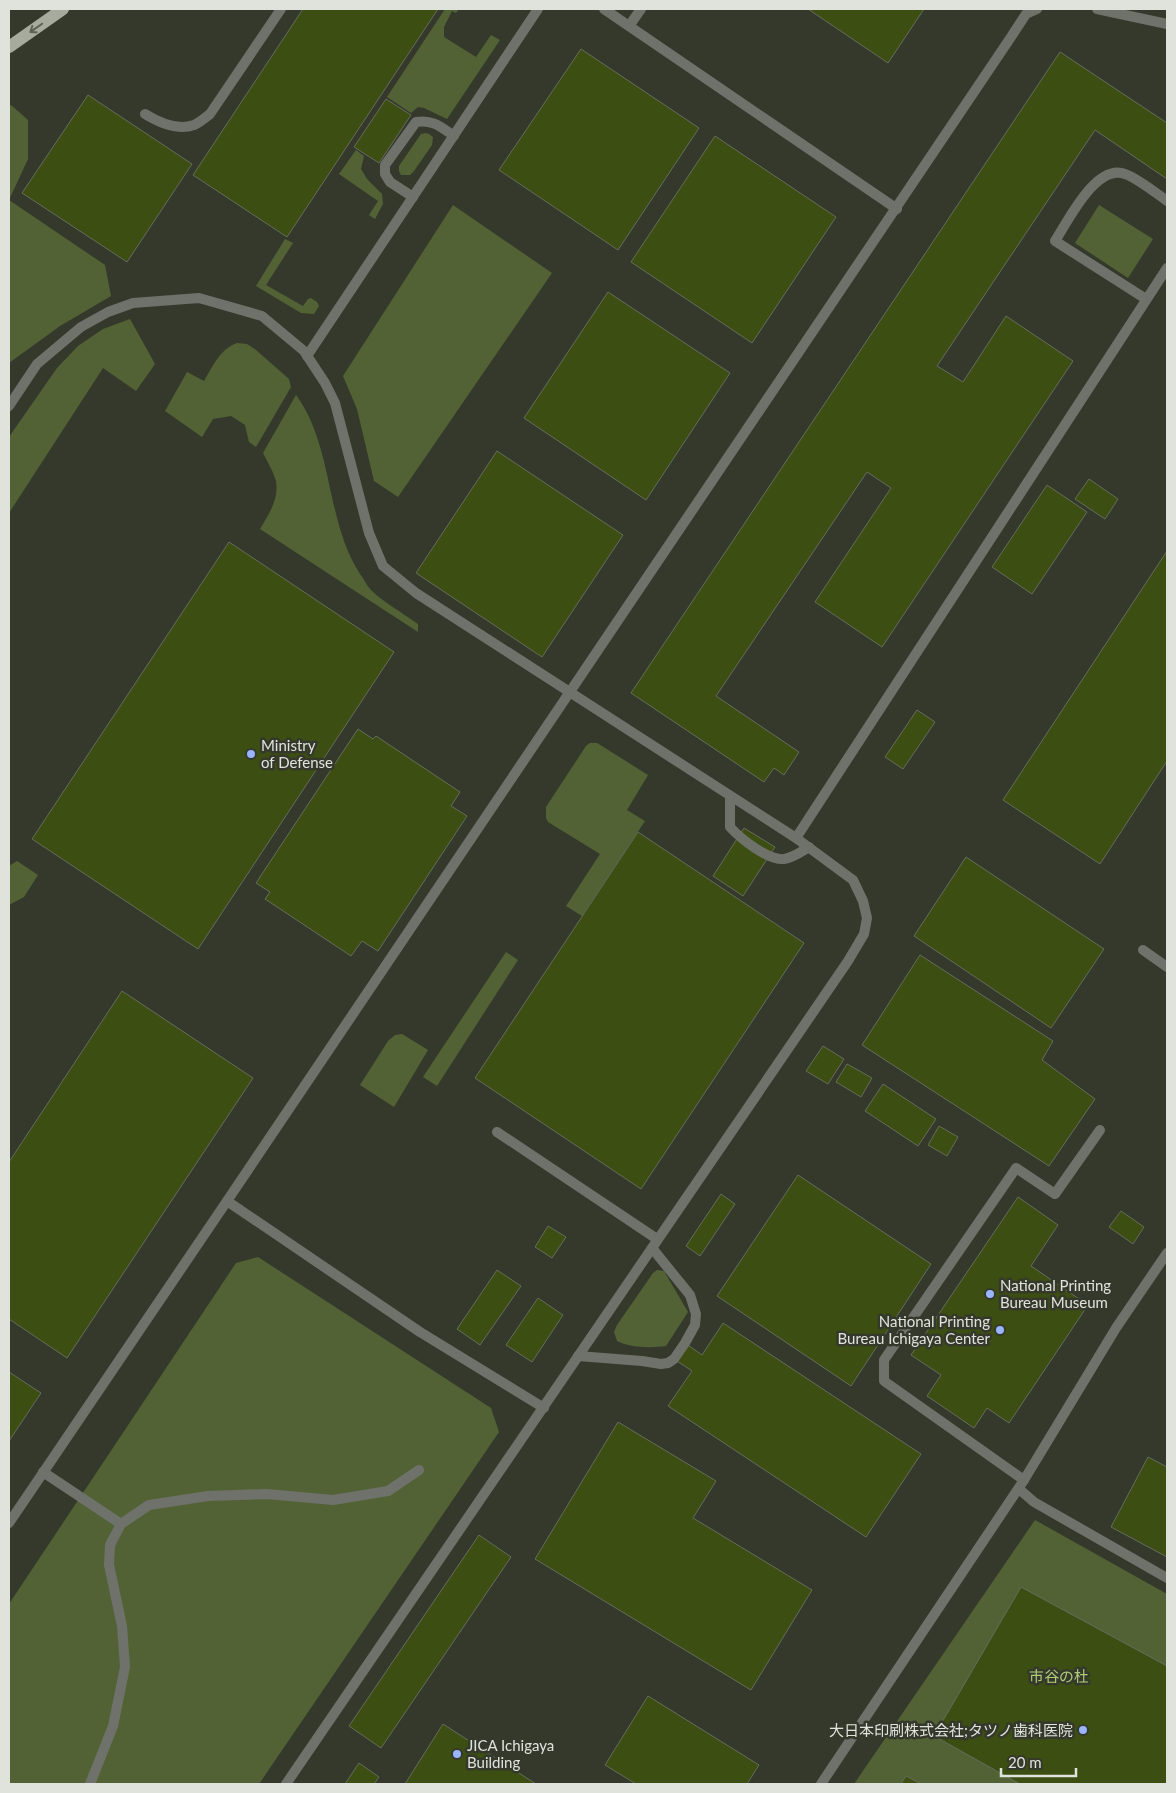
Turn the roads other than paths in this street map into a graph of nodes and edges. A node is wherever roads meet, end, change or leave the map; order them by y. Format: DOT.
graph roads {
  1 [pos="63,9"];
  2 [pos="281,9"];
  3 [pos="538,9"];
  4 [pos="604,9"];
  5 [pos="641,9"];
  6 [pos="1037,9"];
  7 [pos="1097,9"];
  8 [pos="1167,24"];
  9 [pos="629,26"];
  10 [pos="9,47"];
  11 [pos="145,114"];
  12 [pos="454,136"];
  13 [pos="413,197"];
  14 [pos="1167,201"];
  15 [pos="896,208"];
  16 [pos="1167,268"];
  17 [pos="1146,300"];
  18 [pos="307,356"];
  19 [pos="9,406"];
  20 [pos="570,692"];
  21 [pos="730,797"];
  22 [pos="796,838"];
  23 [pos="809,847"];
  24 [pos="1143,950"];
  25 [pos="1167,967"];
  26 [pos="1100,1130"];
  27 [pos="497,1132"];
  28 [pos="227,1201"];
  29 [pos="654,1243"];
  30 [pos="1167,1253"];
  31 [pos="578,1356"];
  32 [pos="544,1408"];
  33 [pos="419,1470"];
  34 [pos="43,1472"];
  35 [pos="1022,1485"];
  36 [pos="9,1523"];
  37 [pos="121,1524"];
  38 [pos="1167,1578"];
  39 [pos="90,1784"];
  40 [pos="286,1784"];
  41 [pos="822,1784"];
  1 -- 10 [label="main road, one-way"];
  2 -- 11 [label="street"];
  3 -- 12 [label="street"];
  4 -- 9 [label="street"];
  5 -- 9 [label="street"];
  6 -- 15 [label="street"];
  7 -- 8 [label="street"];
  9 -- 15 [label="street"];
  12 -- 13 [label="street"];
  12 -- 13 [label="street"];
  13 -- 18 [label="street"];
  14 -- 17 [label="street"];
  15 -- 20 [label="street"];
  16 -- 17 [label="street"];
  17 -- 22 [label="street"];
  18 -- 19 [label="street"];
  18 -- 20 [label="street"];
  20 -- 21 [label="street"];
  20 -- 28 [label="street"];
  21 -- 22 [label="street"];
  21 -- 23 [label="street"];
  22 -- 23 [label="street"];
  23 -- 29 [label="street"];
  24 -- 25 [label="street"];
  26 -- 35 [label="street"];
  27 -- 29 [label="street"];
  28 -- 32 [label="street"];
  28 -- 34 [label="street"];
  29 -- 31 [label="street"];
  29 -- 31 [label="street"];
  30 -- 35 [label="street"];
  31 -- 32 [label="street"];
  32 -- 40 [label="street"];
  33 -- 37 [label="street"];
  34 -- 36 [label="street"];
  34 -- 37 [label="street"];
  35 -- 38 [label="street"];
  35 -- 41 [label="street"];
  37 -- 39 [label="street"];
}
